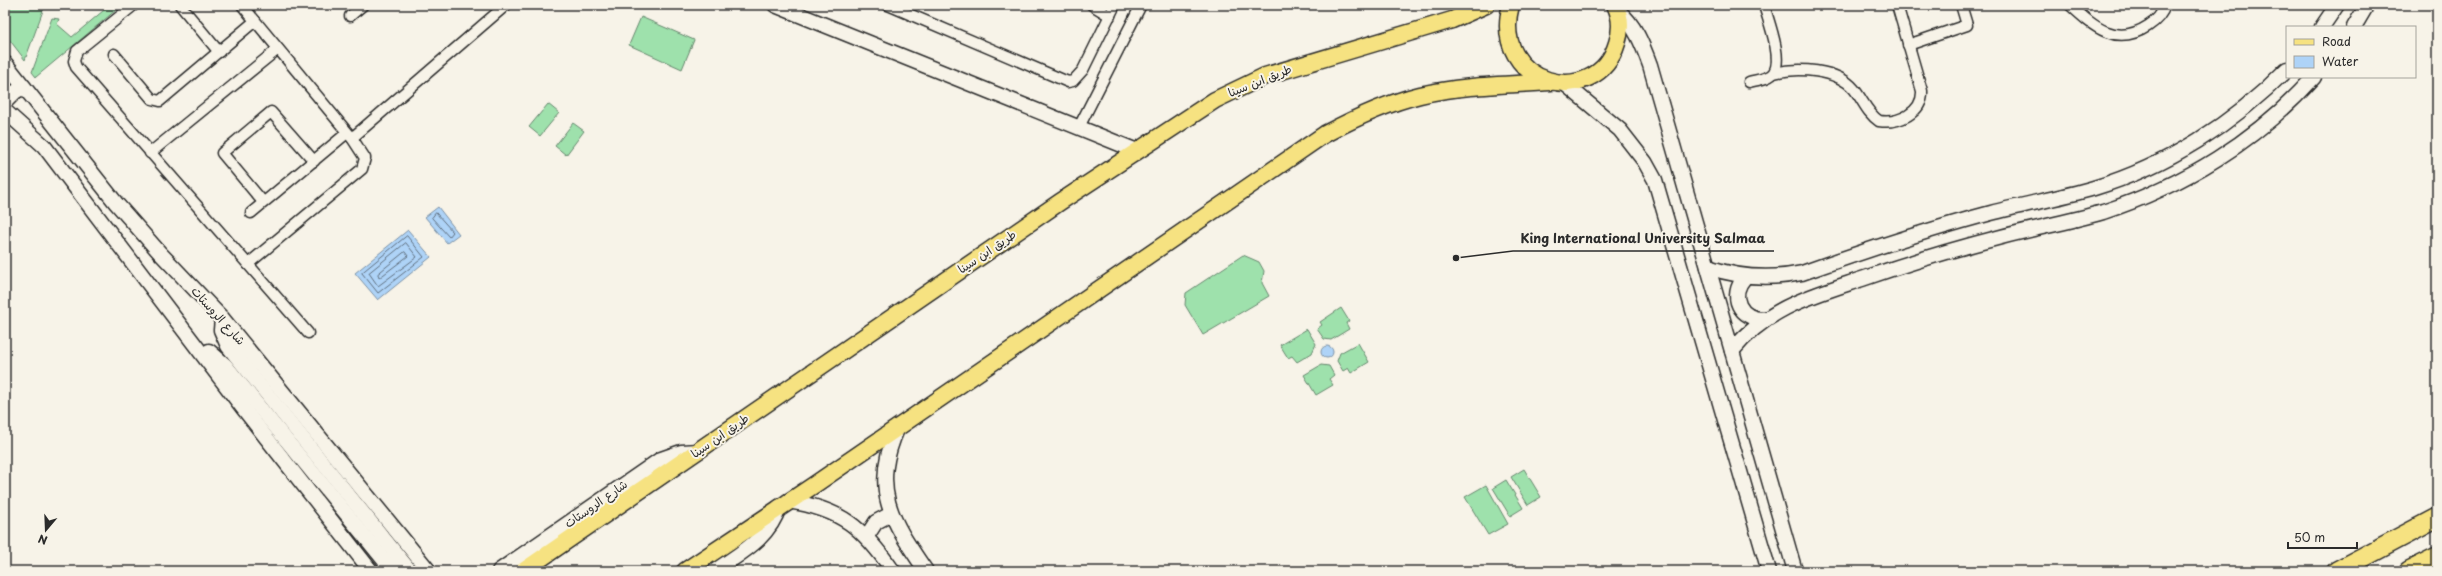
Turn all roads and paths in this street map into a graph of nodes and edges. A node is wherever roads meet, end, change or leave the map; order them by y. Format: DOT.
graph roads {
  1 [pos="134,5"];
  2 [pos="180,5"];
  3 [pos="242,5"];
  4 [pos="363,5"];
  5 [pos="506,5"];
  6 [pos="775,5"];
  7 [pos="888,5"];
  8 [pos="1092,5"];
  9 [pos="1115,5"];
  10 [pos="1141,5"];
  11 [pos="1486,5"];
  12 [pos="1512,5"];
  13 [pos="1764,5"];
  14 [pos="1897,5"];
  15 [pos="1961,5"];
  16 [pos="2070,5"];
  17 [pos="2164,5"];
  18 [pos="2338,5"];
  19 [pos="2367,5"];
  20 [pos="1617,8"];
  21 [pos="350,16"];
  22 [pos="1110,16"];
  23 [pos="255,22"];
  24 [pos="2323,26"];
  25 [pos="2355,26"];
  26 [pos="1908,45"];
  27 [pos="278,50"];
  28 [pos="218,52"];
  29 [pos="114,54"];
  30 [pos="5,63"];
  31 [pos="2286,70"];
  32 [pos="1774,73"];
  33 [pos="2313,78"];
  34 [pos="1557,82"];
  35 [pos="1749,82"];
  36 [pos="24,87"];
  37 [pos="5,102"];
  38 [pos="5,110"];
  39 [pos="1079,127"];
  40 [pos="350,136"];
  41 [pos="1137,151"];
  42 [pos="150,153"];
  43 [pos="314,161"];
  44 [pos="263,202"];
  45 [pos="251,213"];
  46 [pos="248,264"];
  47 [pos="1708,267"];
  48 [pos="1745,277"];
  49 [pos="222,318"];
  50 [pos="1766,319"];
  51 [pos="308,333"];
  52 [pos="196,342"];
  53 [pos="1732,351"];
  54 [pos="898,427"];
  55 [pos="699,451"];
  56 [pos="783,504"];
  57 [pos="891,514"];
  58 [pos="2437,518"];
  59 [pos="867,536"];
  60 [pos="2437,557"];
  61 [pos="394,565"];
  62 [pos="371,571"];
  63 [pos="410,571"];
  64 [pos="429,571"];
  65 [pos="498,571"];
  66 [pos="523,571"];
  67 [pos="684,571"];
  68 [pos="715,571"];
  69 [pos="893,571"];
  70 [pos="926,571"];
  71 [pos="1770,571"];
  72 [pos="1795,571"];
  73 [pos="2337,571"];
  74 [pos="2409,571"];
  1 -- 42 [label="street"];
  2 -- 28 [label="street"];
  3 -- 23 [label="street"];
  4 -- 21 [label="street"];
  5 -- 40 [label="street"];
  6 -- 39 [label="street"];
  7 -- 22 [label="street"];
  8 -- 22 [label="street"];
  9 -- 22 [label="street"];
  10 -- 39 [label="street"];
  11 -- 41 [label="main road, طريق ابن سينا"];
  12 -- 34 [label="main road"];
  13 -- 32 [label="street"];
  14 -- 26 [label="street"];
  15 -- 26 [label="street"];
  16 -- 17 [label="street"];
  18 -- 24 [label="street"];
  19 -- 25 [label="street"];
  20 -- 34 [label="main road"];
  20 -- 47 [label="street"];
  23 -- 27 [label="street"];
  23 -- 28 [label="street"];
  26 -- 32 [label="street"];
  27 -- 40 [label="street"];
  27 -- 42 [label="street"];
  28 -- 29 [label="street"];
  30 -- 36 [label="street, شارع الروستات"];
  31 -- 48 [label="street"];
  32 -- 35 [label="street"];
  33 -- 50 [label="street"];
  34 -- 54 [label="main road"];
  34 -- 71 [label="street"];
  36 -- 37 [label="street"];
  36 -- 49 [label="street, شارع الروستات"];
  38 -- 52 [label="street"];
  39 -- 41 [label="street"];
  40 -- 43 [label="street"];
  40 -- 46 [label="street"];
  41 -- 55 [label="main road, طريق ابن سينا"];
  42 -- 46 [label="street"];
  43 -- 44 [label="street"];
  43 -- 44 [label="street"];
  44 -- 45 [label="street"];
  46 -- 51 [label="street"];
  47 -- 48 [label="street"];
  47 -- 53 [label="street"];
  48 -- 50 [label="street"];
  49 -- 61 [label="street"];
  49 -- 64 [label="street, شارع الروستات"];
  50 -- 53 [label="street"];
  52 -- 61 [label="street"];
  52 -- 62 [label="street"];
  53 -- 72 [label="street"];
  54 -- 56 [label="main road"];
  54 -- 57 [label="street"];
  55 -- 65 [label="street, شارع الروستات"];
  55 -- 66 [label="main road, طريق ابن سينا"];
  56 -- 59 [label="street"];
  56 -- 67 [label="main road"];
  56 -- 68 [label="street"];
  57 -- 59 [label="street"];
  57 -- 70 [label="street"];
  58 -- 73 [label="highway"];
  59 -- 69 [label="street"];
  60 -- 74 [label="highway"];
  61 -- 63 [label="street"];
}
